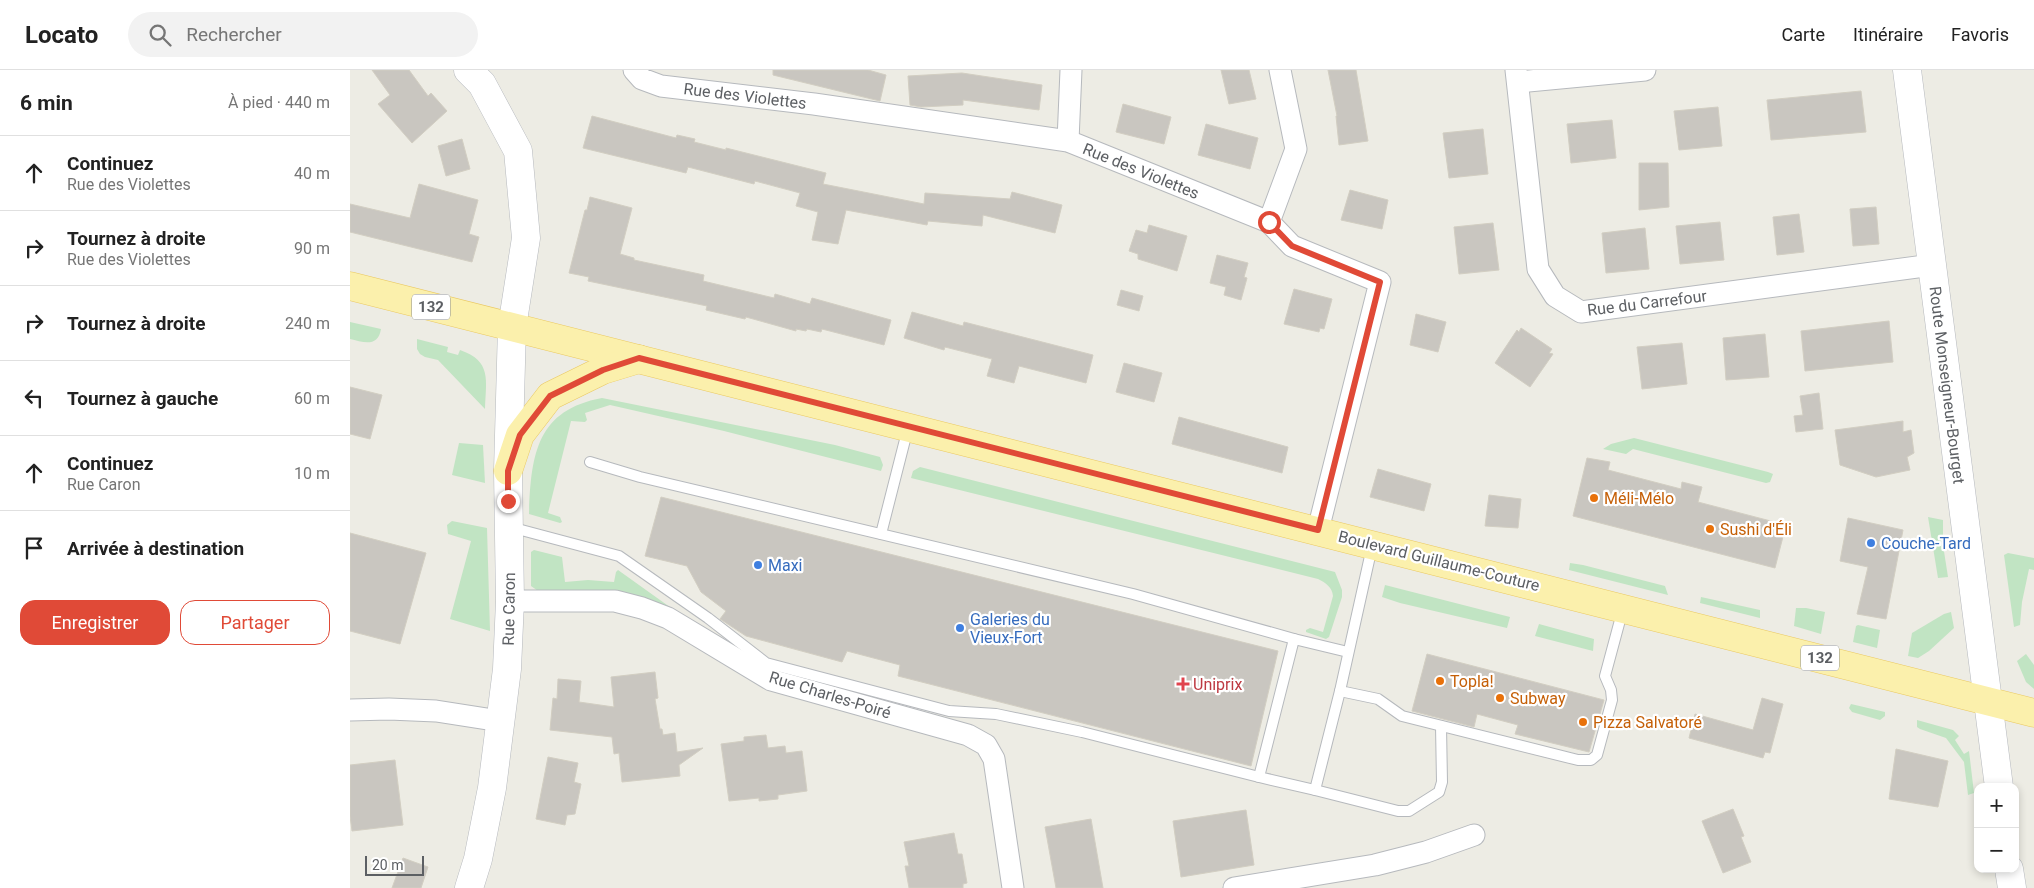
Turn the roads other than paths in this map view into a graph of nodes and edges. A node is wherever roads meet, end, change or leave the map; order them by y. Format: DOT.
graph roads {
  1 [pos="468,70"];
  2 [pos="634,70"];
  3 [pos="1071,70"];
  4 [pos="1280,70"];
  5 [pos="1645,70"];
  6 [pos="1906,70"];
  7 [pos="1569,74"];
  8 [pos="1517,76"];
  9 [pos="1068,141"];
  10 [pos="1269,222"];
  11 [pos="1932,265"];
  12 [pos="350,286"];
  13 [pos="512,327"];
  14 [pos="639,358"];
  15 [pos="908,427"];
  16 [pos="590,462"];
  17 [pos="508,471"];
  18 [pos="509,527"];
  19 [pos="1318,530"];
  20 [pos="881,534"];
  21 [pos="1373,544"];
  22 [pos="510,601"];
  23 [pos="1623,608"];
  24 [pos="1294,639"];
  25 [pos="1348,652"];
  26 [pos="1340,691"];
  27 [pos="1988,701"];
  28 [pos="350,710"];
  29 [pos="2034,712"];
  30 [pos="500,721"];
  31 [pos="1440,726"];
  32 [pos="1259,777"];
  33 [pos="1998,783"];
  34 [pos="1315,790"];
  35 [pos="1474,835"];
  36 [pos="2010,873"];
  37 [pos="469,888"];
  38 [pos="1013,888"];
  39 [pos="1234,888"];
  40 [pos="2012,888"];
  1 -- 13 [label="street, Rue Caron"];
  2 -- 9 [label="street, Rue des Violettes"];
  3 -- 9 [label="street"];
  4 -- 10 [label="street"];
  5 -- 7 [label="street, Rue du Carrefour"];
  6 -- 11 [label="street, Route Monseigneur-Bourget"];
  7 -- 8 [label="street, Rue du Carrefour"];
  8 -- 11 [label="street, Rue du Carrefour"];
  9 -- 10 [label="street, Rue des Violettes"];
  10 -- 19 [label="street, Rue des Violettes"];
  11 -- 27 [label="street, Route Monseigneur-Bourget"];
  12 -- 13 [label="main road, Boulevard Guillaume-Couture / 132"];
  13 -- 14 [label="main road, Boulevard Guillaume-Couture / 132"];
  13 -- 17 [label="street, Rue Caron"];
  14 -- 15 [label="main road, Boulevard Guillaume-Couture / 132"];
  14 -- 17 [label="main road"];
  15 -- 19 [label="main road, Boulevard Guillaume-Couture / 132"];
  15 -- 20 [label="lane"];
  16 -- 20 [label="lane"];
  17 -- 18 [label="street, Rue Caron"];
  18 -- 22 [label="street, Rue Caron"];
  18 -- 32 [label="lane"];
  19 -- 21 [label="main road, Boulevard Guillaume-Couture / 132"];
  20 -- 24 [label="lane"];
  21 -- 23 [label="main road, Boulevard Guillaume-Couture / 132"];
  21 -- 25 [label="lane"];
  22 -- 30 [label="street, Rue Caron"];
  22 -- 38 [label="street, Rue Charles-Poiré"];
  23 -- 27 [label="main road, Boulevard Guillaume-Couture / 132"];
  23 -- 31 [label="lane"];
  24 -- 25 [label="lane"];
  24 -- 32 [label="lane"];
  25 -- 26 [label="lane"];
  26 -- 31 [label="lane"];
  26 -- 34 [label="lane"];
  27 -- 29 [label="main road, Boulevard Guillaume-Couture / 132"];
  27 -- 33 [label="street, Route Monseigneur-Bourget"];
  28 -- 30 [label="street"];
  30 -- 37 [label="street, Rue Caron"];
  31 -- 34 [label="lane"];
  32 -- 34 [label="lane"];
  35 -- 39 [label="street"];
  36 -- 40 [label="street"];
}
